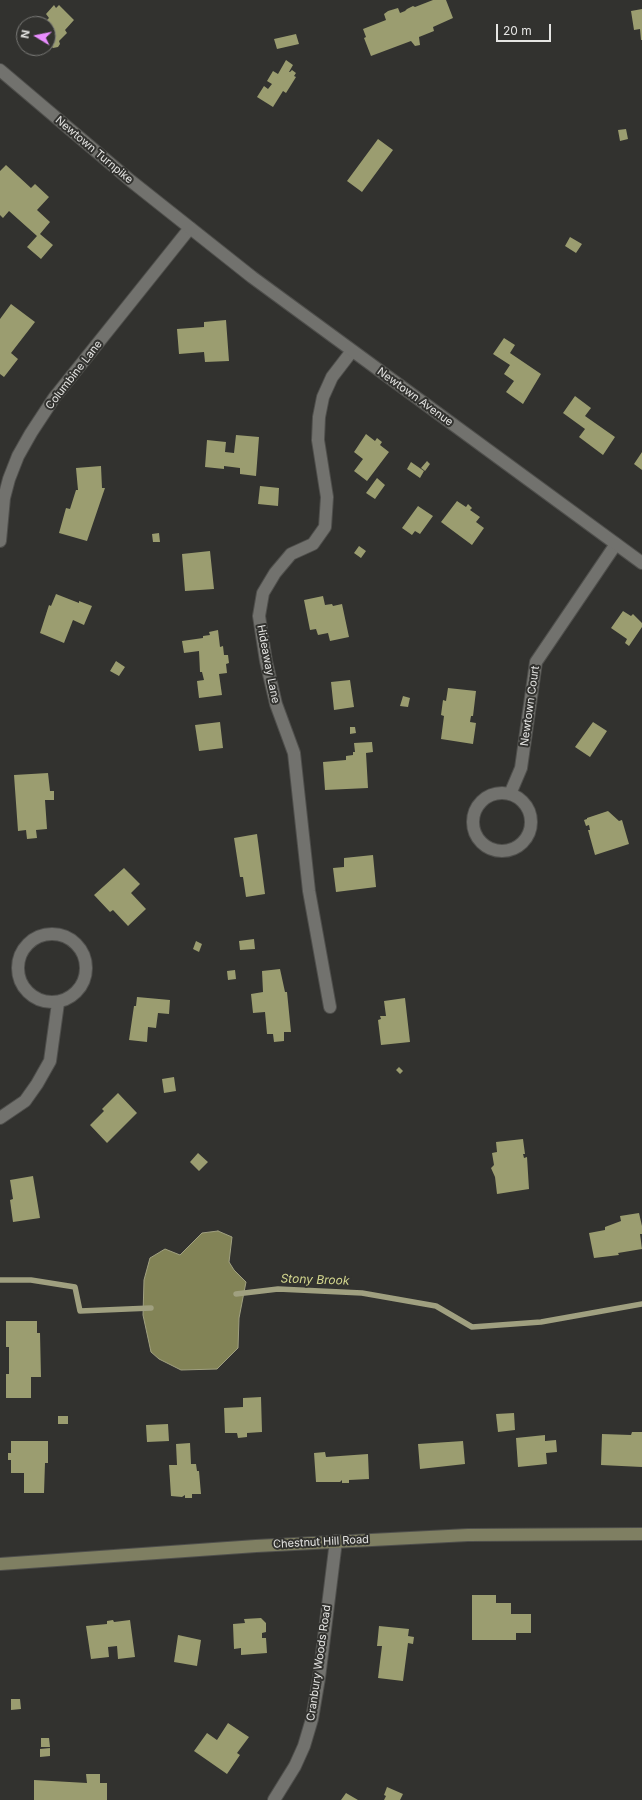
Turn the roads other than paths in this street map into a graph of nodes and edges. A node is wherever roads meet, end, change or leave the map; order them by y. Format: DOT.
graph roads {
  1 [pos="0,70"];
  2 [pos="190,228"];
  3 [pos="352,351"];
  4 [pos="0,541"];
  5 [pos="616,544"];
  6 [pos="642,563"];
  7 [pos="510,794"];
  8 [pos="58,1003"];
  9 [pos="330,1007"];
  10 [pos="0,1118"];
  11 [pos="642,1534"];
  12 [pos="336,1542"];
  13 [pos="0,1564"];
  14 [pos="274,1800"];
  1 -- 2 [label="street, Newtown Turnpike"];
  2 -- 3 [label="street, Newtown Avenue"];
  2 -- 4 [label="street, Columbine Lane"];
  3 -- 5 [label="street, Newtown Avenue"];
  3 -- 9 [label="street, Hideaway Lane"];
  5 -- 6 [label="street, Newtown Avenue"];
  5 -- 7 [label="street, Newtown Court"];
  7 -- 7 [label="street"];
  8 -- 8 [label="street"];
  8 -- 10 [label="street"];
  11 -- 12 [label="main road, Chestnut Hill Road"];
  12 -- 13 [label="main road, Chestnut Hill Road"];
  12 -- 14 [label="street, Cranbury Woods Road"];
}
